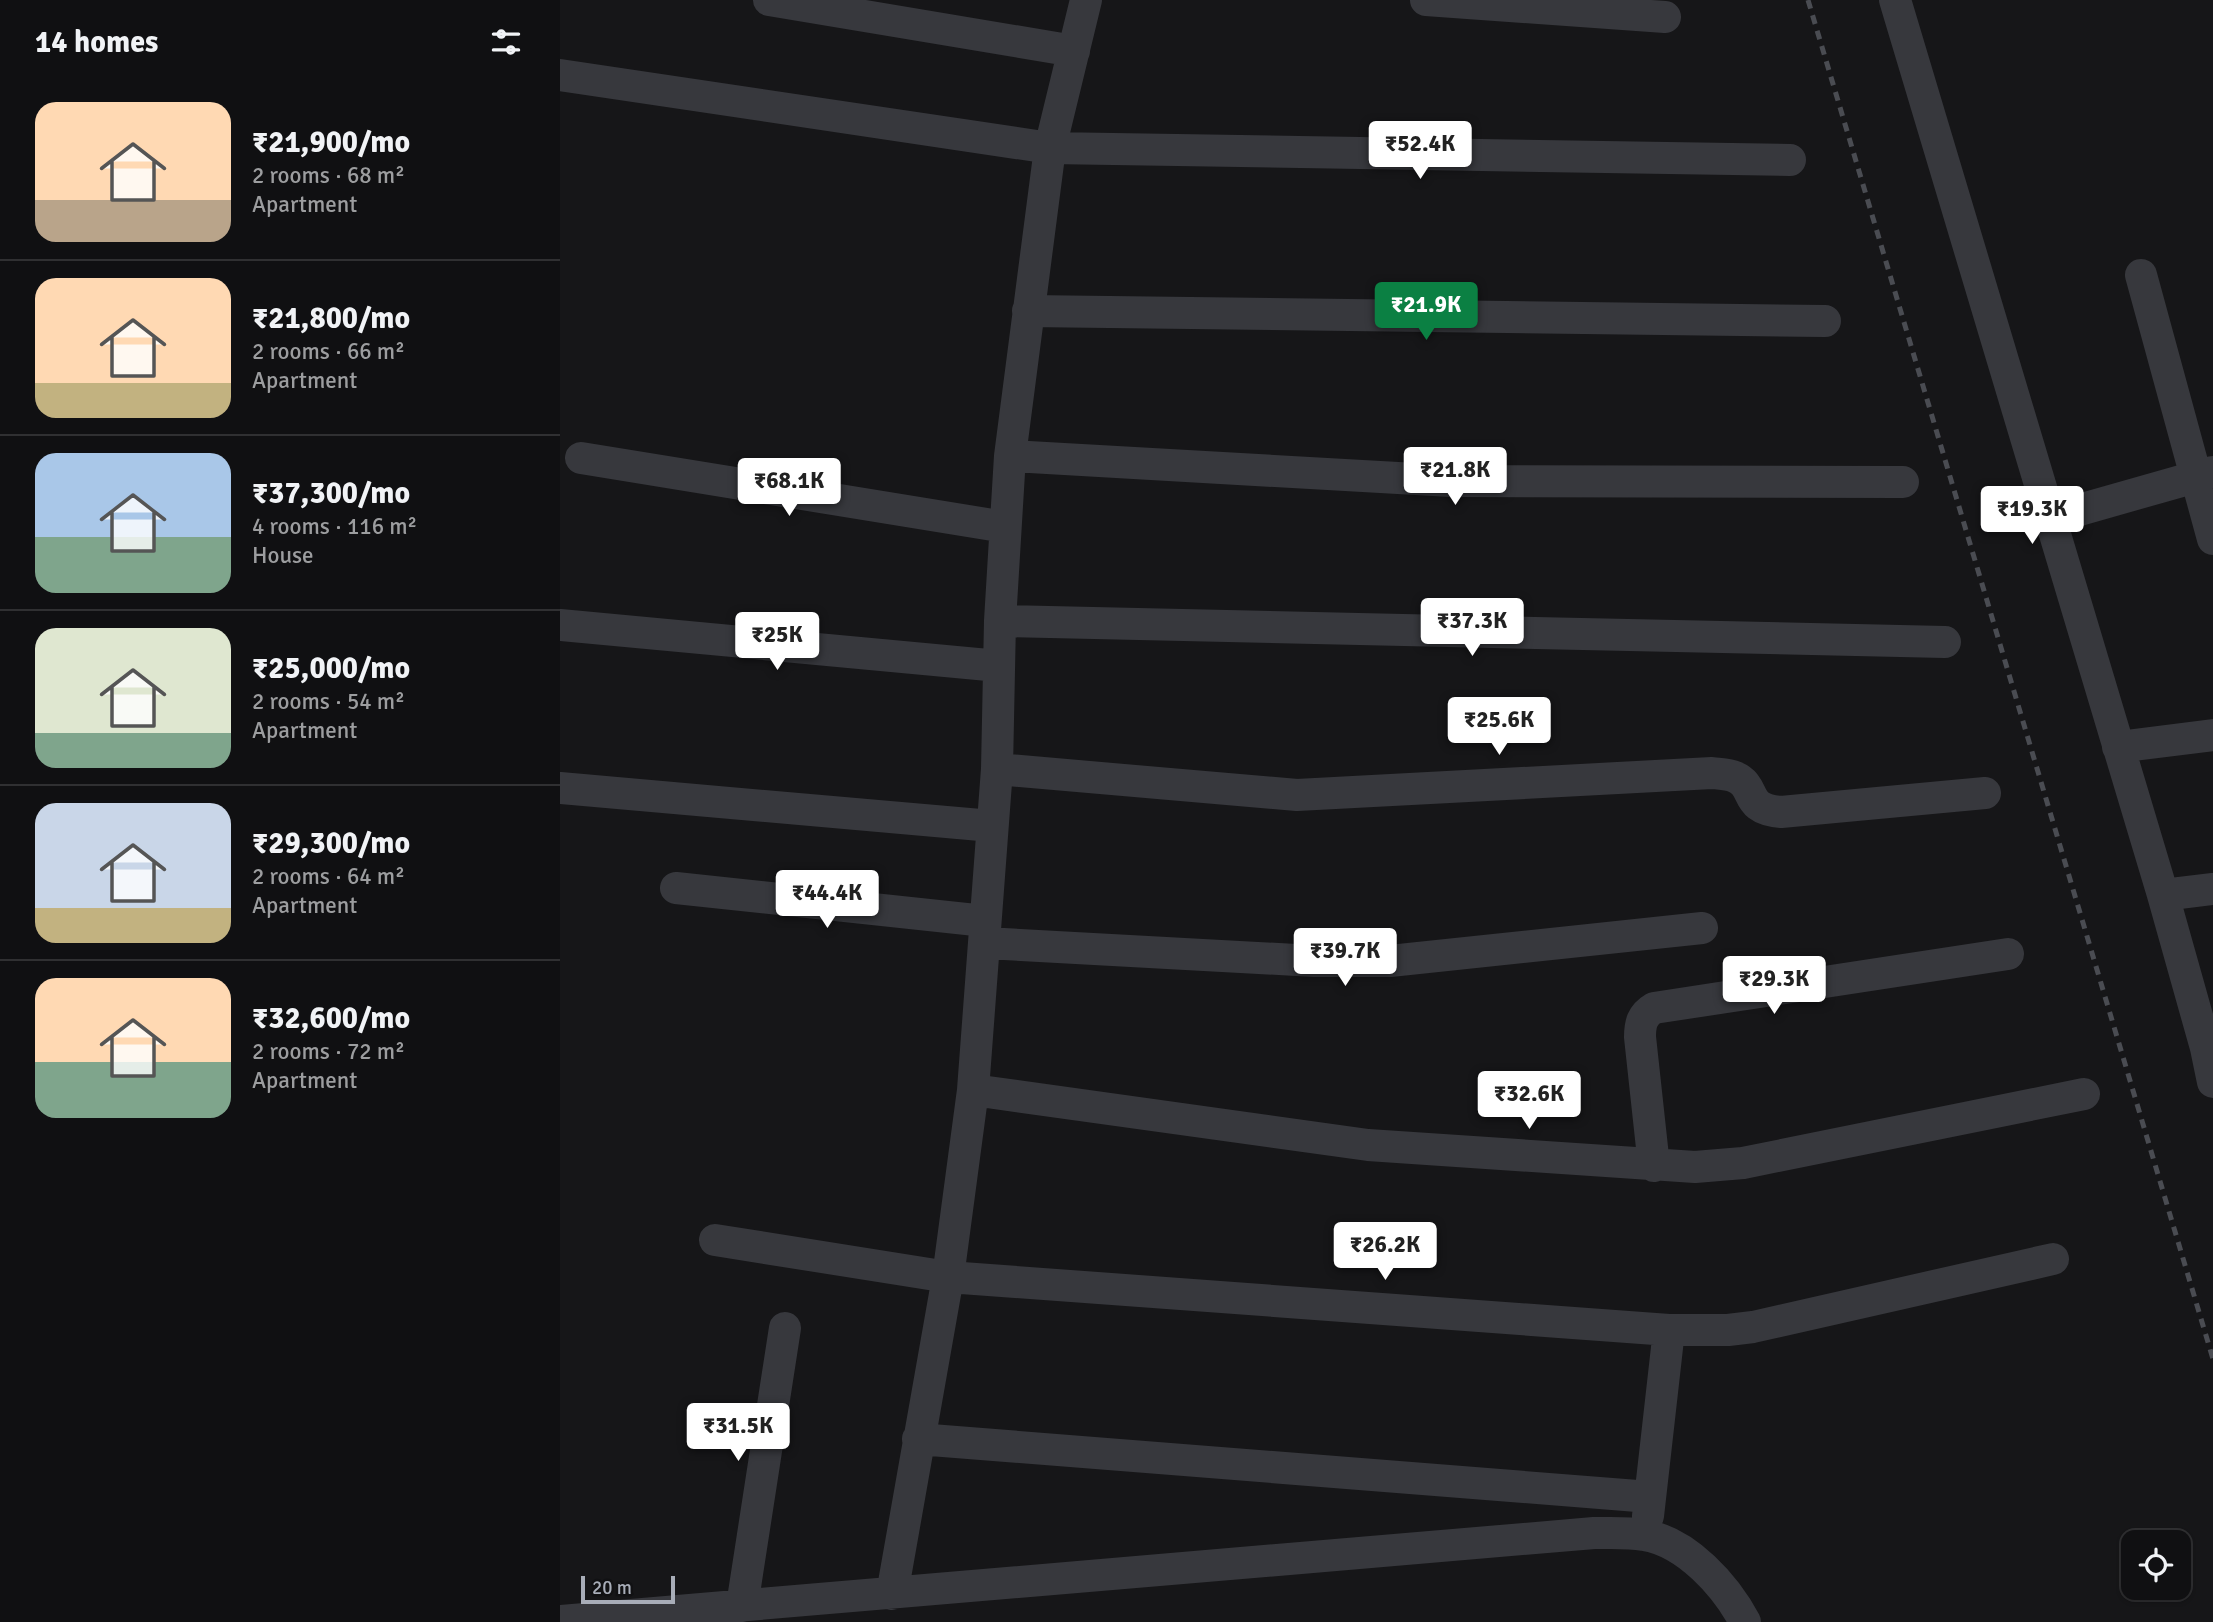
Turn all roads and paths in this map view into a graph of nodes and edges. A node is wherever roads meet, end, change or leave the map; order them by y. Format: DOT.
graph roads {
  1 [pos="769,0"];
  2 [pos="1086,0"];
  3 [pos="1426,0"];
  4 [pos="1895,0"];
  5 [pos="1665,18"];
  6 [pos="1074,51"];
  7 [pos="560,75"];
  8 [pos="1050,148"];
  9 [pos="1790,160"];
  10 [pos="2141,275"];
  11 [pos="1028,311"];
  12 [pos="1825,321"];
  13 [pos="1010,456"];
  14 [pos="581,458"];
  15 [pos="2205,475"];
  16 [pos="1903,482"];
  17 [pos="2051,518"];
  18 [pos="1005,527"];
  19 [pos="2213,539"];
  20 [pos="1000,621"];
  21 [pos="560,625"];
  22 [pos="1945,642"];
  23 [pos="999,666"];
  24 [pos="2213,735"];
  25 [pos="2118,747"];
  26 [pos="997,769"];
  27 [pos="560,788"];
  28 [pos="1985,793"];
  29 [pos="992,826"];
  30 [pos="676,887"];
  31 [pos="2213,889"];
  32 [pos="2163,895"];
  33 [pos="1702,928"];
  34 [pos="985,932"];
  35 [pos="2008,954"];
  36 [pos="2209,1048"];
  37 [pos="2213,1082"];
  38 [pos="972,1090"];
  39 [pos="2084,1094"];
  40 [pos="1654,1166"];
  41 [pos="715,1240"];
  42 [pos="2053,1259"];
  43 [pos="948,1277"];
  44 [pos="785,1328"];
  45 [pos="1669,1330"];
  46 [pos="918,1439"];
  47 [pos="1650,1497"];
  48 [pos="1646,1535"];
  49 [pos="892,1594"];
  50 [pos="742,1606"];
  51 [pos="560,1621"];
  52 [pos="1745,1622"];
  1 -- 6 [label="street"];
  2 -- 6 [label="street"];
  3 -- 5 [label="street"];
  4 -- 17 [label="street"];
  6 -- 8 [label="street"];
  7 -- 8 [label="street"];
  8 -- 9 [label="street"];
  8 -- 11 [label="street"];
  10 -- 15 [label="street"];
  11 -- 12 [label="street"];
  11 -- 13 [label="street"];
  13 -- 16 [label="street"];
  13 -- 18 [label="street"];
  14 -- 18 [label="street"];
  15 -- 17 [label="street"];
  15 -- 19 [label="street"];
  17 -- 25 [label="street"];
  18 -- 20 [label="street"];
  20 -- 22 [label="street"];
  20 -- 23 [label="street"];
  21 -- 23 [label="street"];
  23 -- 26 [label="street"];
  24 -- 25 [label="street"];
  25 -- 32 [label="street"];
  26 -- 28 [label="street"];
  26 -- 29 [label="street"];
  27 -- 29 [label="street"];
  29 -- 34 [label="street"];
  30 -- 34 [label="street"];
  31 -- 32 [label="street"];
  32 -- 36 [label="street"];
  33 -- 34 [label="street"];
  34 -- 38 [label="street"];
  35 -- 40 [label="street"];
  36 -- 37 [label="street"];
  38 -- 40 [label="street"];
  38 -- 43 [label="street"];
  39 -- 40 [label="street"];
  41 -- 43 [label="street"];
  42 -- 45 [label="street"];
  43 -- 45 [label="street"];
  43 -- 46 [label="street"];
  44 -- 50 [label="street"];
  45 -- 47 [label="street"];
  46 -- 47 [label="street"];
  46 -- 49 [label="street"];
  47 -- 48 [label="street"];
  48 -- 49 [label="street"];
  48 -- 52 [label="street"];
  49 -- 50 [label="street"];
  50 -- 51 [label="street"];
}
